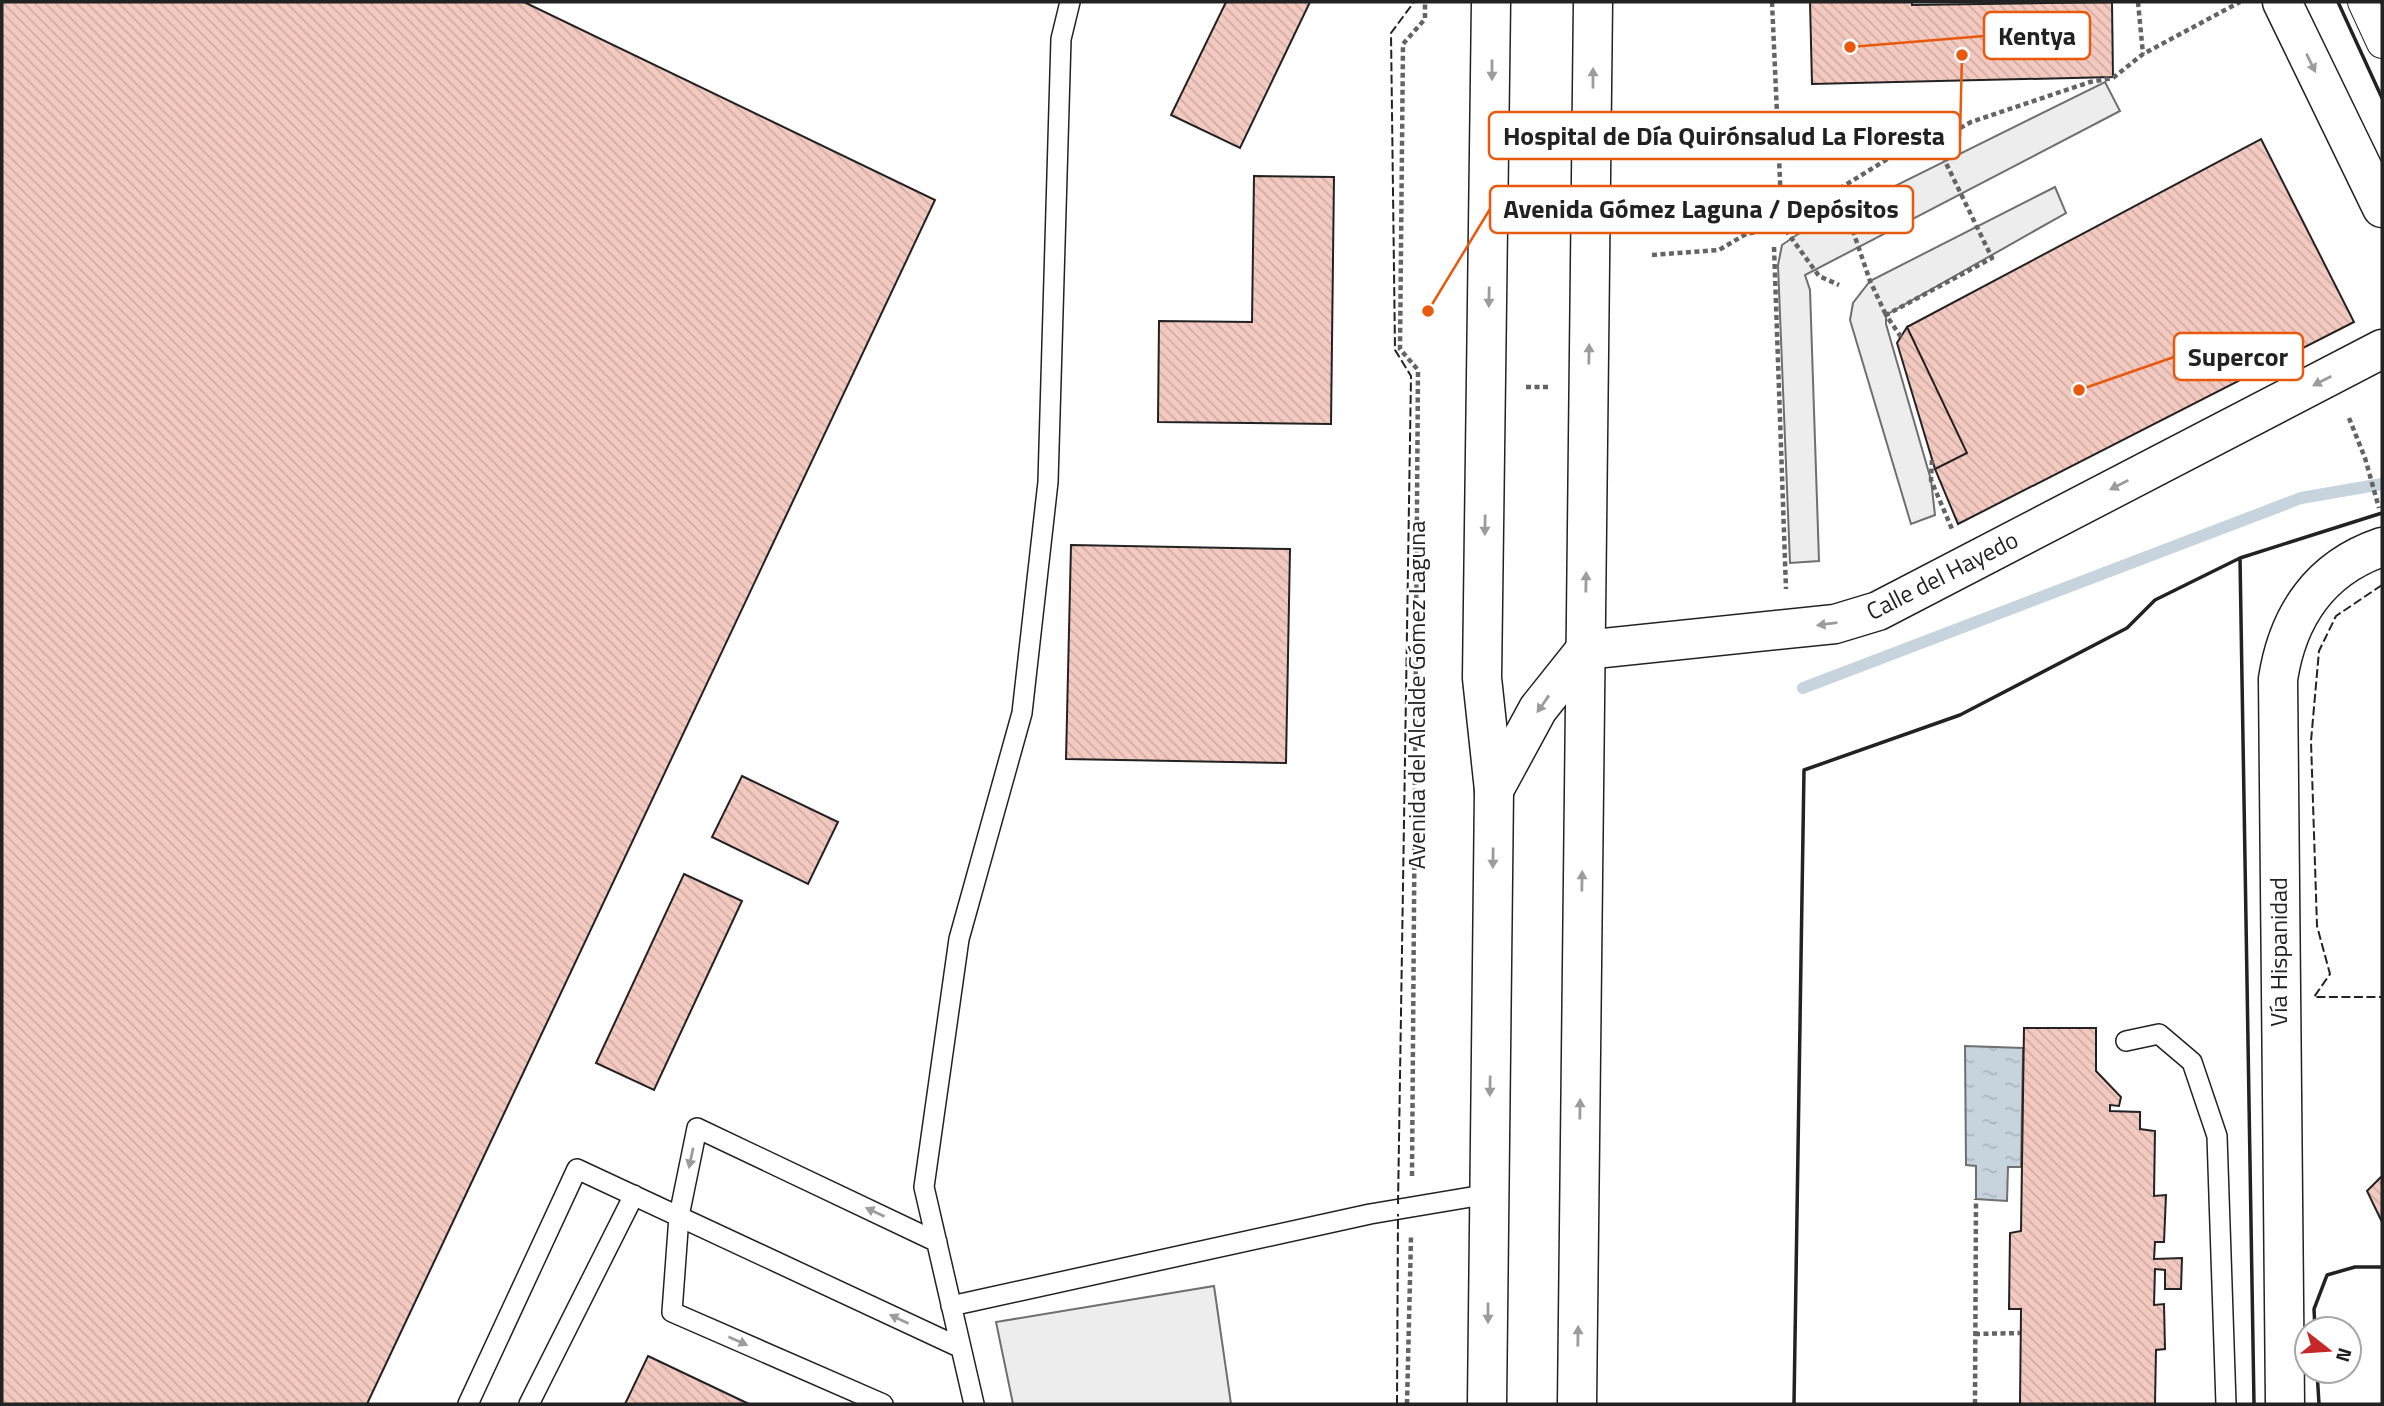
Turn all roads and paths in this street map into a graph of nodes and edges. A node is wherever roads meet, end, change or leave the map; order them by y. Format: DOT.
graph roads {
  1 [pos="1070,2"];
  2 [pos="1425,2"];
  3 [pos="1491,2"];
  4 [pos="1593,2"];
  5 [pos="1772,2"];
  6 [pos="2138,2"];
  7 [pos="2240,2"];
  8 [pos="2282,2"];
  9 [pos="2363,2"];
  10 [pos="2382,43"];
  11 [pos="2143,54"];
  12 [pos="1944,137"];
  13 [pos="1839,190"];
  14 [pos="2382,208"];
  15 [pos="1782,225"];
  16 [pos="1774,247"];
  17 [pos="1652,256"];
  18 [pos="1839,285"];
  19 [pos="1886,315"];
  20 [pos="1901,337"];
  21 [pos="2382,349"];
  22 [pos="1522,387"];
  23 [pos="1556,388"];
  24 [pos="2349,418"];
  25 [pos="1932,460"];
  26 [pos="2379,508"];
  27 [pos="1952,531"];
  28 [pos="2382,547"];
  29 [pos="1786,590"];
  30 [pos="1585,650"];
  31 [pos="1494,790"];
  32 [pos="2126,1041"];
  33 [pos="1489,1194"];
  34 [pos="634,1195"];
  35 [pos="1976,1199"];
  36 [pos="1412,1208"];
  37 [pos="679,1216"];
  38 [pos="937,1242"];
  39 [pos="951,1307"];
  40 [pos="2020,1333"];
  41 [pos="1975,1334"];
  42 [pos="961,1348"];
  43 [pos="468,1404"];
  44 [pos="529,1404"];
  45 [pos="883,1404"];
  46 [pos="974,1404"];
  47 [pos="1407,1404"];
  48 [pos="1487,1404"];
  49 [pos="1577,1404"];
  50 [pos="1975,1404"];
  51 [pos="2226,1404"];
  52 [pos="2285,1404"];
  1 -- 38 [label="lane"];
  2 -- 36 [label="path, Avenida del Alcalde Gómez Laguna"];
  3 -- 31 [label="main road, one-way"];
  30 -- 4 [label="main road, one-way"];
  5 -- 15 [label="path"];
  6 -- 11 [label="path"];
  7 -- 11 [label="path"];
  8 -- 14 [label="main road, one-way"];
  9 -- 10 [label="street"];
  11 -- 12 [label="path"];
  12 -- 13 [label="path"];
  12 -- 19 [label="path"];
  13 -- 15 [label="path"];
  13 -- 19 [label="path"];
  15 -- 17 [label="path"];
  15 -- 18 [label="path"];
  16 -- 29 [label="path"];
  19 -- 20 [label="path"];
  21 -- 30 [label="main road, Calle del Hayedo, one-way"];
  22 -- 23 [label="path"];
  24 -- 26 [label="path"];
  25 -- 27 [label="path"];
  28 -- 52 [label="main road, Vía Hispanidad"];
  30 -- 31 [label="main road, one-way"];
  49 -- 30 [label="main road, one-way"];
  31 -- 33 [label="main road, one-way"];
  32 -- 51 [label="lane"];
  33 -- 36 [label="lane"];
  33 -- 48 [label="main road, one-way"];
  34 -- 37 [label="lane"];
  34 -- 43 [label="lane"];
  34 -- 44 [label="lane"];
  35 -- 41 [label="path"];
  36 -- 39 [label="lane"];
  36 -- 47 [label="path, Avenida del Alcalde Gómez Laguna"];
  38 -- 37 [label="lane, one-way"];
  42 -- 37 [label="lane, one-way"];
  37 -- 45 [label="lane, one-way"];
  38 -- 39 [label="lane"];
  39 -- 42 [label="lane"];
  40 -- 41 [label="path"];
  41 -- 50 [label="path"];
  42 -- 46 [label="lane"];
}
